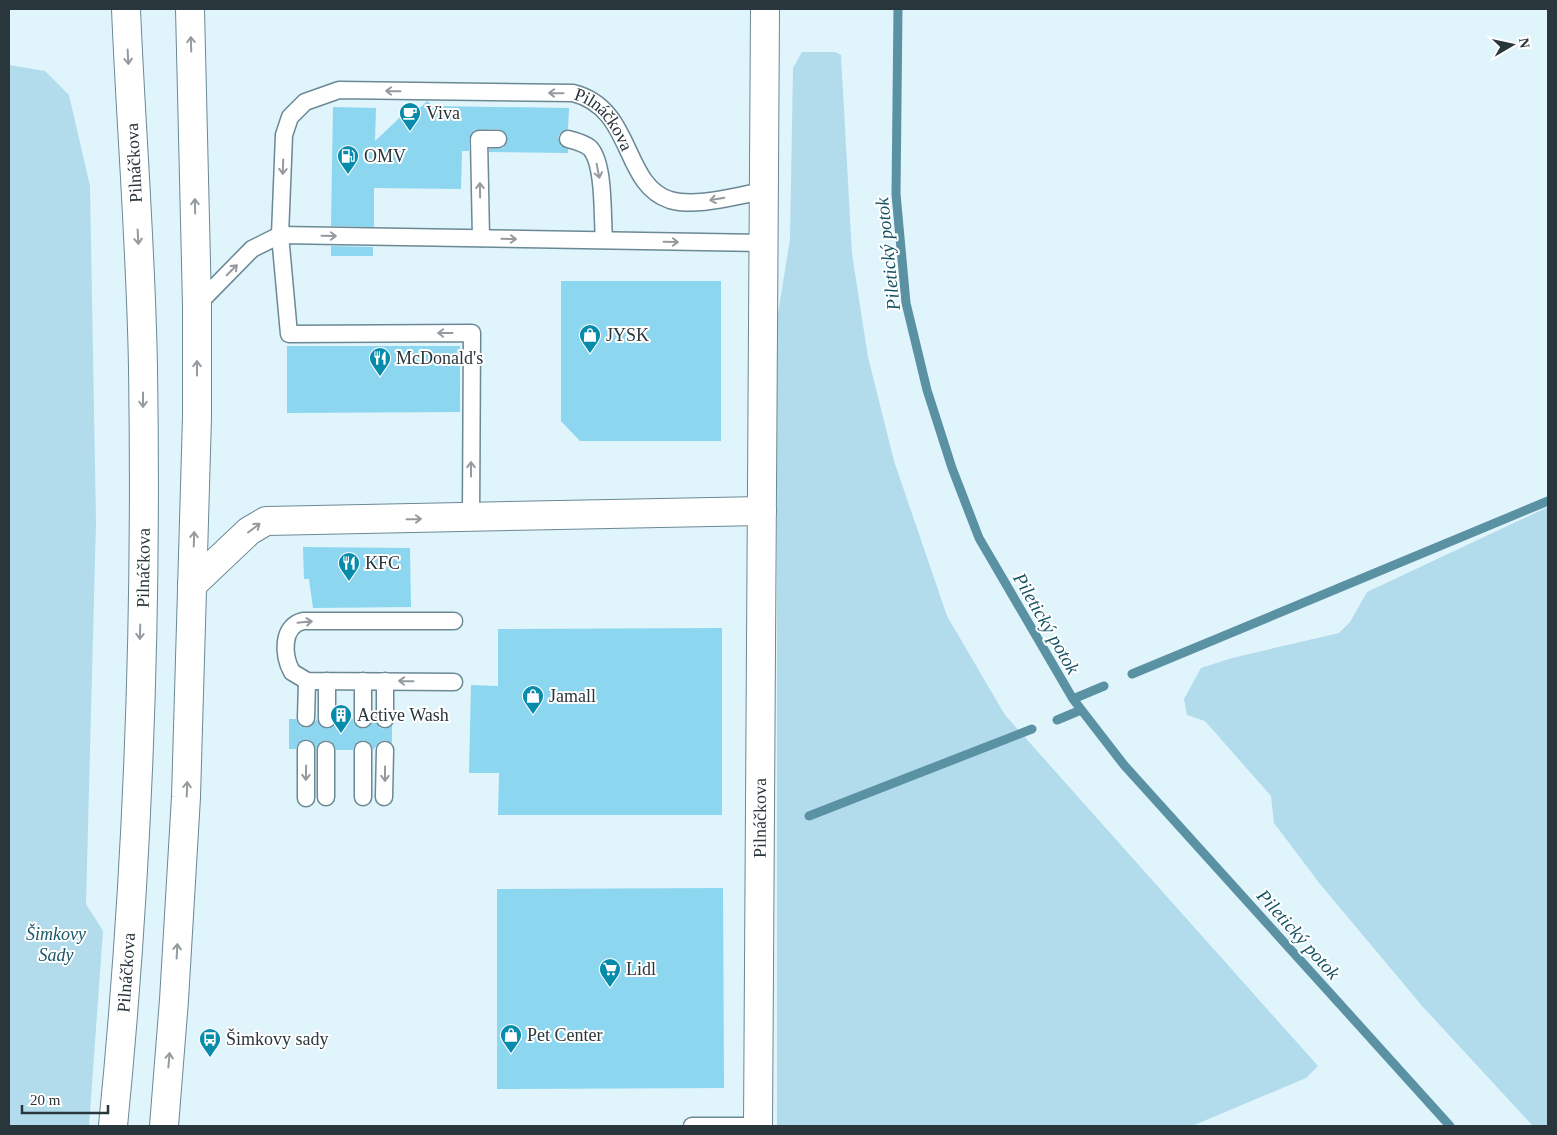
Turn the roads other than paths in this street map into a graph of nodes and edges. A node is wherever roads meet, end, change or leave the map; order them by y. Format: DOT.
graph roads {
  1 [pos="126,9"];
  2 [pos="190,9"];
  3 [pos="765,9"];
  4 [pos="498,139"];
  5 [pos="568,139"];
  6 [pos="765,190"];
  7 [pos="280,235"];
  8 [pos="481,238"];
  9 [pos="604,240"];
  10 [pos="763,243"];
  11 [pos="197,304"];
  12 [pos="762,511"];
  13 [pos="463,518"];
  14 [pos="192,585"];
  15 [pos="454,621"];
  16 [pos="306,681"];
  17 [pos="327,681"];
  18 [pos="363,681"];
  19 [pos="385,681"];
  20 [pos="454,682"];
  21 [pos="306,718"];
  22 [pos="327,719"];
  23 [pos="363,719"];
  24 [pos="385,719"];
  25 [pos="306,749"];
  26 [pos="326,750"];
  27 [pos="363,750"];
  28 [pos="385,750"];
  29 [pos="362,797"];
  30 [pos="384,797"];
  31 [pos="306,798"];
  32 [pos="326,798"];
  33 [pos="113,1126"];
  34 [pos="164,1126"];
  35 [pos="692,1126"];
  36 [pos="758,1126"];
  1 -- 33 [label="main road, Pilnáčkova, one-way"];
  11 -- 2 [label="main road, one-way"];
  3 -- 6 [label="main road, Pilnáčkova"];
  8 -- 4 [label="lane, one-way"];
  5 -- 9 [label="lane, one-way"];
  6 -- 7 [label="lane, Pilnáčkova, one-way"];
  6 -- 10 [label="main road, Pilnáčkova"];
  7 -- 8 [label="lane, one-way"];
  11 -- 7 [label="lane, one-way"];
  13 -- 7 [label="lane, Pilnáčkova, one-way"];
  8 -- 9 [label="lane, one-way"];
  9 -- 10 [label="lane, one-way"];
  10 -- 12 [label="main road, Pilnáčkova"];
  14 -- 11 [label="main road, one-way"];
  12 -- 13 [label="main road"];
  12 -- 36 [label="main road, Pilnáčkova"];
  14 -- 13 [label="main road, one-way"];
  34 -- 14 [label="main road, one-way"];
  16 -- 15 [label="lane, one-way"];
  16 -- 17 [label="lane"];
  16 -- 21 [label="lane"];
  17 -- 18 [label="lane"];
  17 -- 22 [label="lane"];
  18 -- 19 [label="lane"];
  18 -- 23 [label="lane"];
  20 -- 19 [label="lane, one-way"];
  19 -- 24 [label="lane"];
  25 -- 31 [label="lane, one-way"];
  26 -- 32 [label="lane"];
  27 -- 29 [label="lane"];
  28 -- 30 [label="lane, one-way"];
  35 -- 36 [label="lane"];
}
